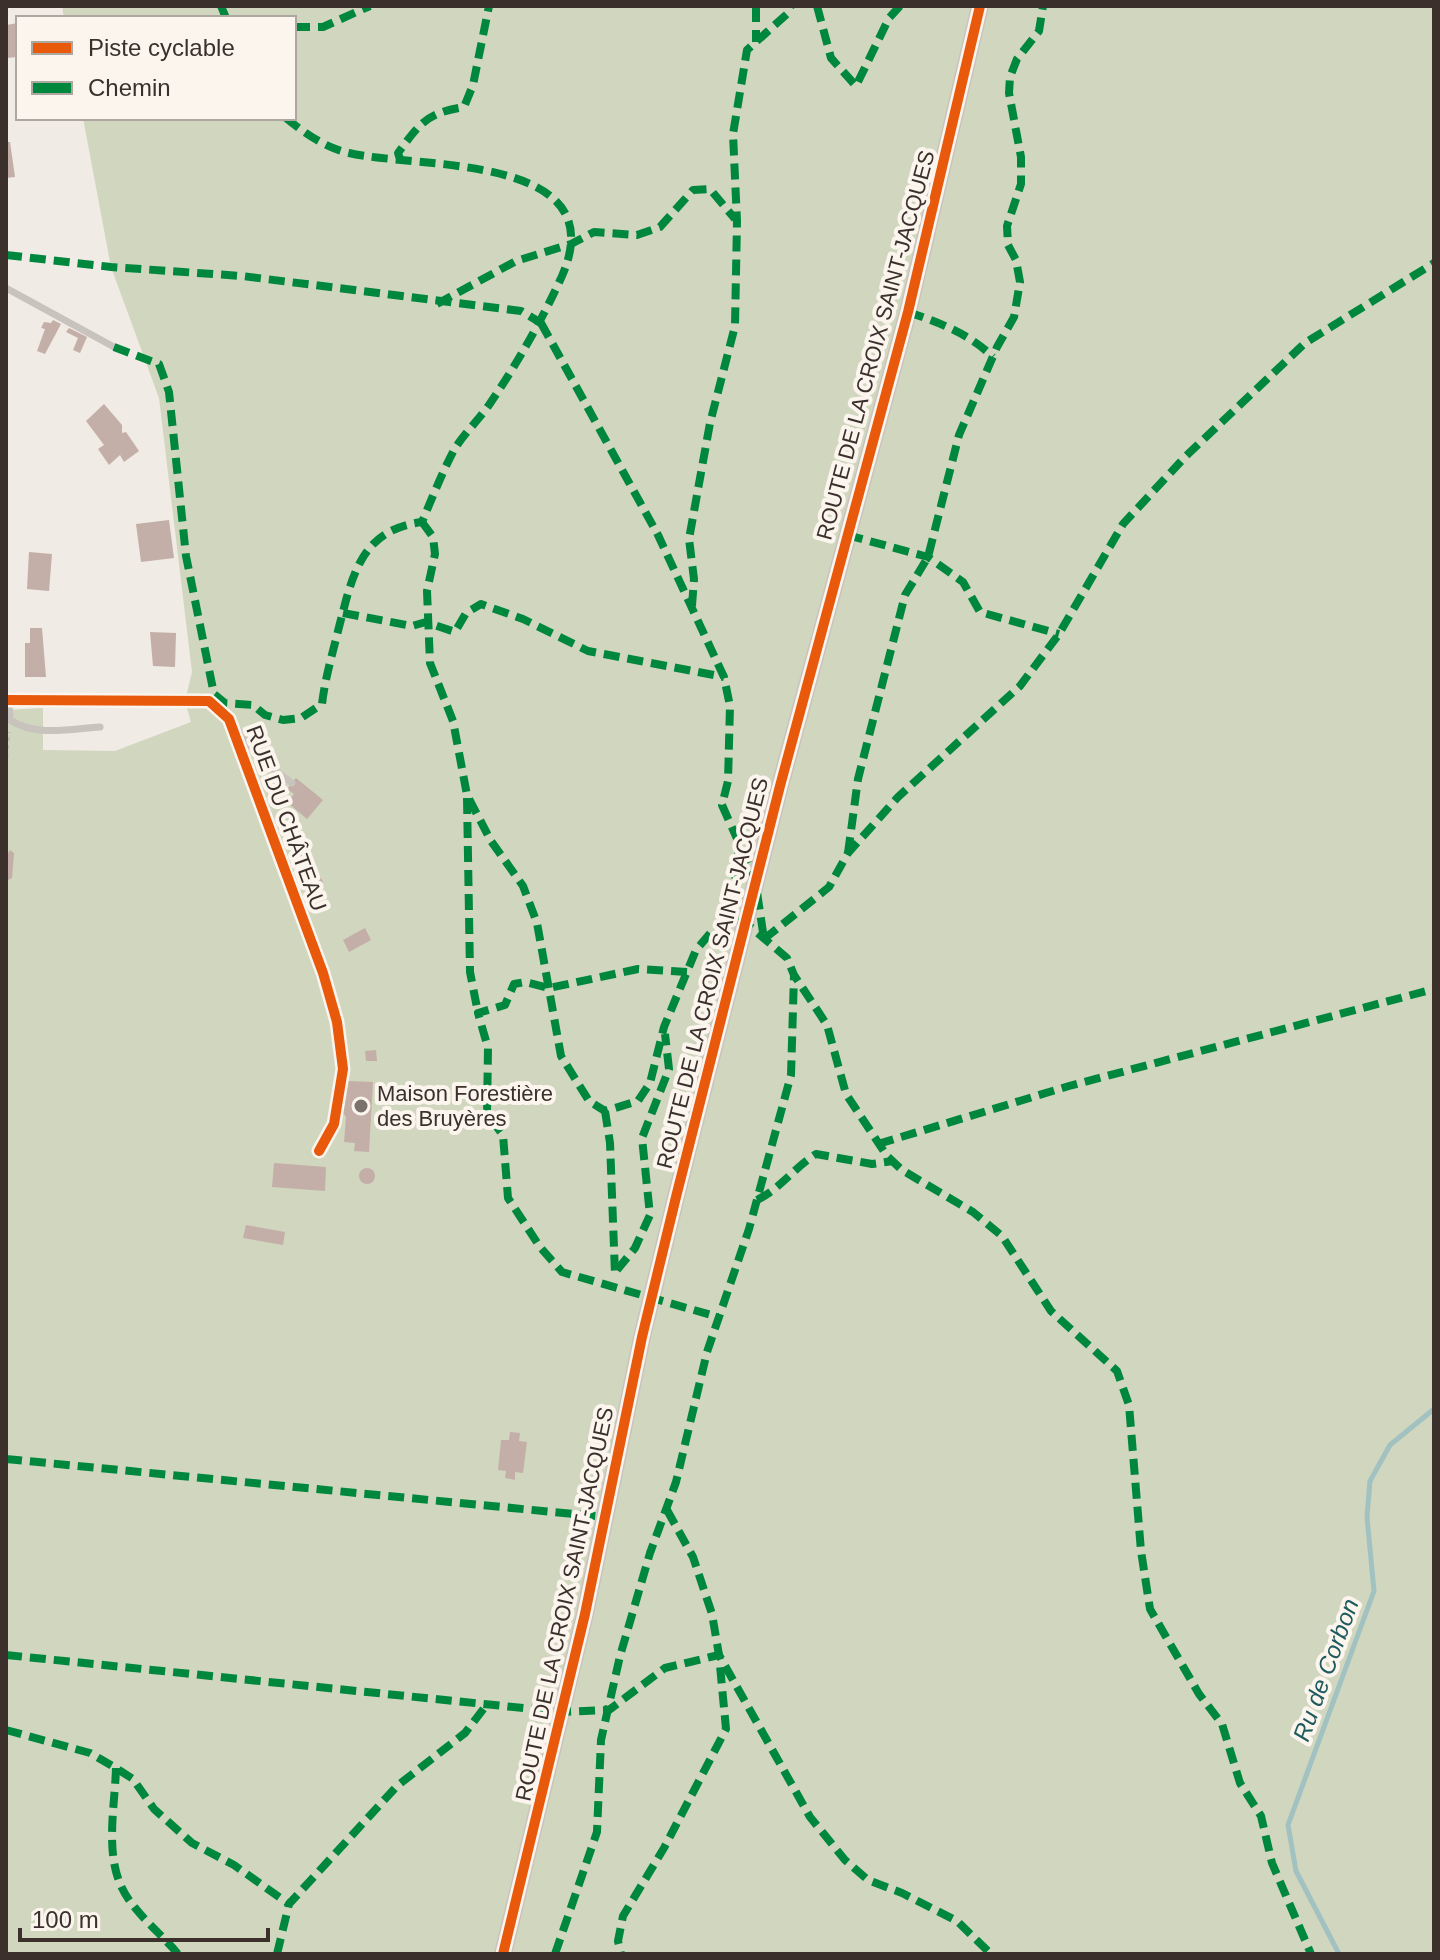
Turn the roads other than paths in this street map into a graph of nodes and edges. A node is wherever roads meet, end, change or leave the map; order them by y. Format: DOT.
graph roads {
  1 [pos="980,6"];
  2 [pos="6,288"];
  3 [pos="114,347"];
  4 [pos="7,700"];
  5 [pos="229,719"];
  6 [pos="100,727"];
  7 [pos="292,783"];
  8 [pos="319,1151"];
  9 [pos="503,1954"];
  1 -- 9 [label="street, ROUTE DE LA CROIX SAINT-JACQUES"];
  2 -- 3 [label="lane"];
  4 -- 5 [label="street, RUE DU CHÂTEAU"];
  4 -- 6 [label="lane"];
  5 -- 7 [label="lane"];
  5 -- 8 [label="street, RUE DU CHÂTEAU"];
}
